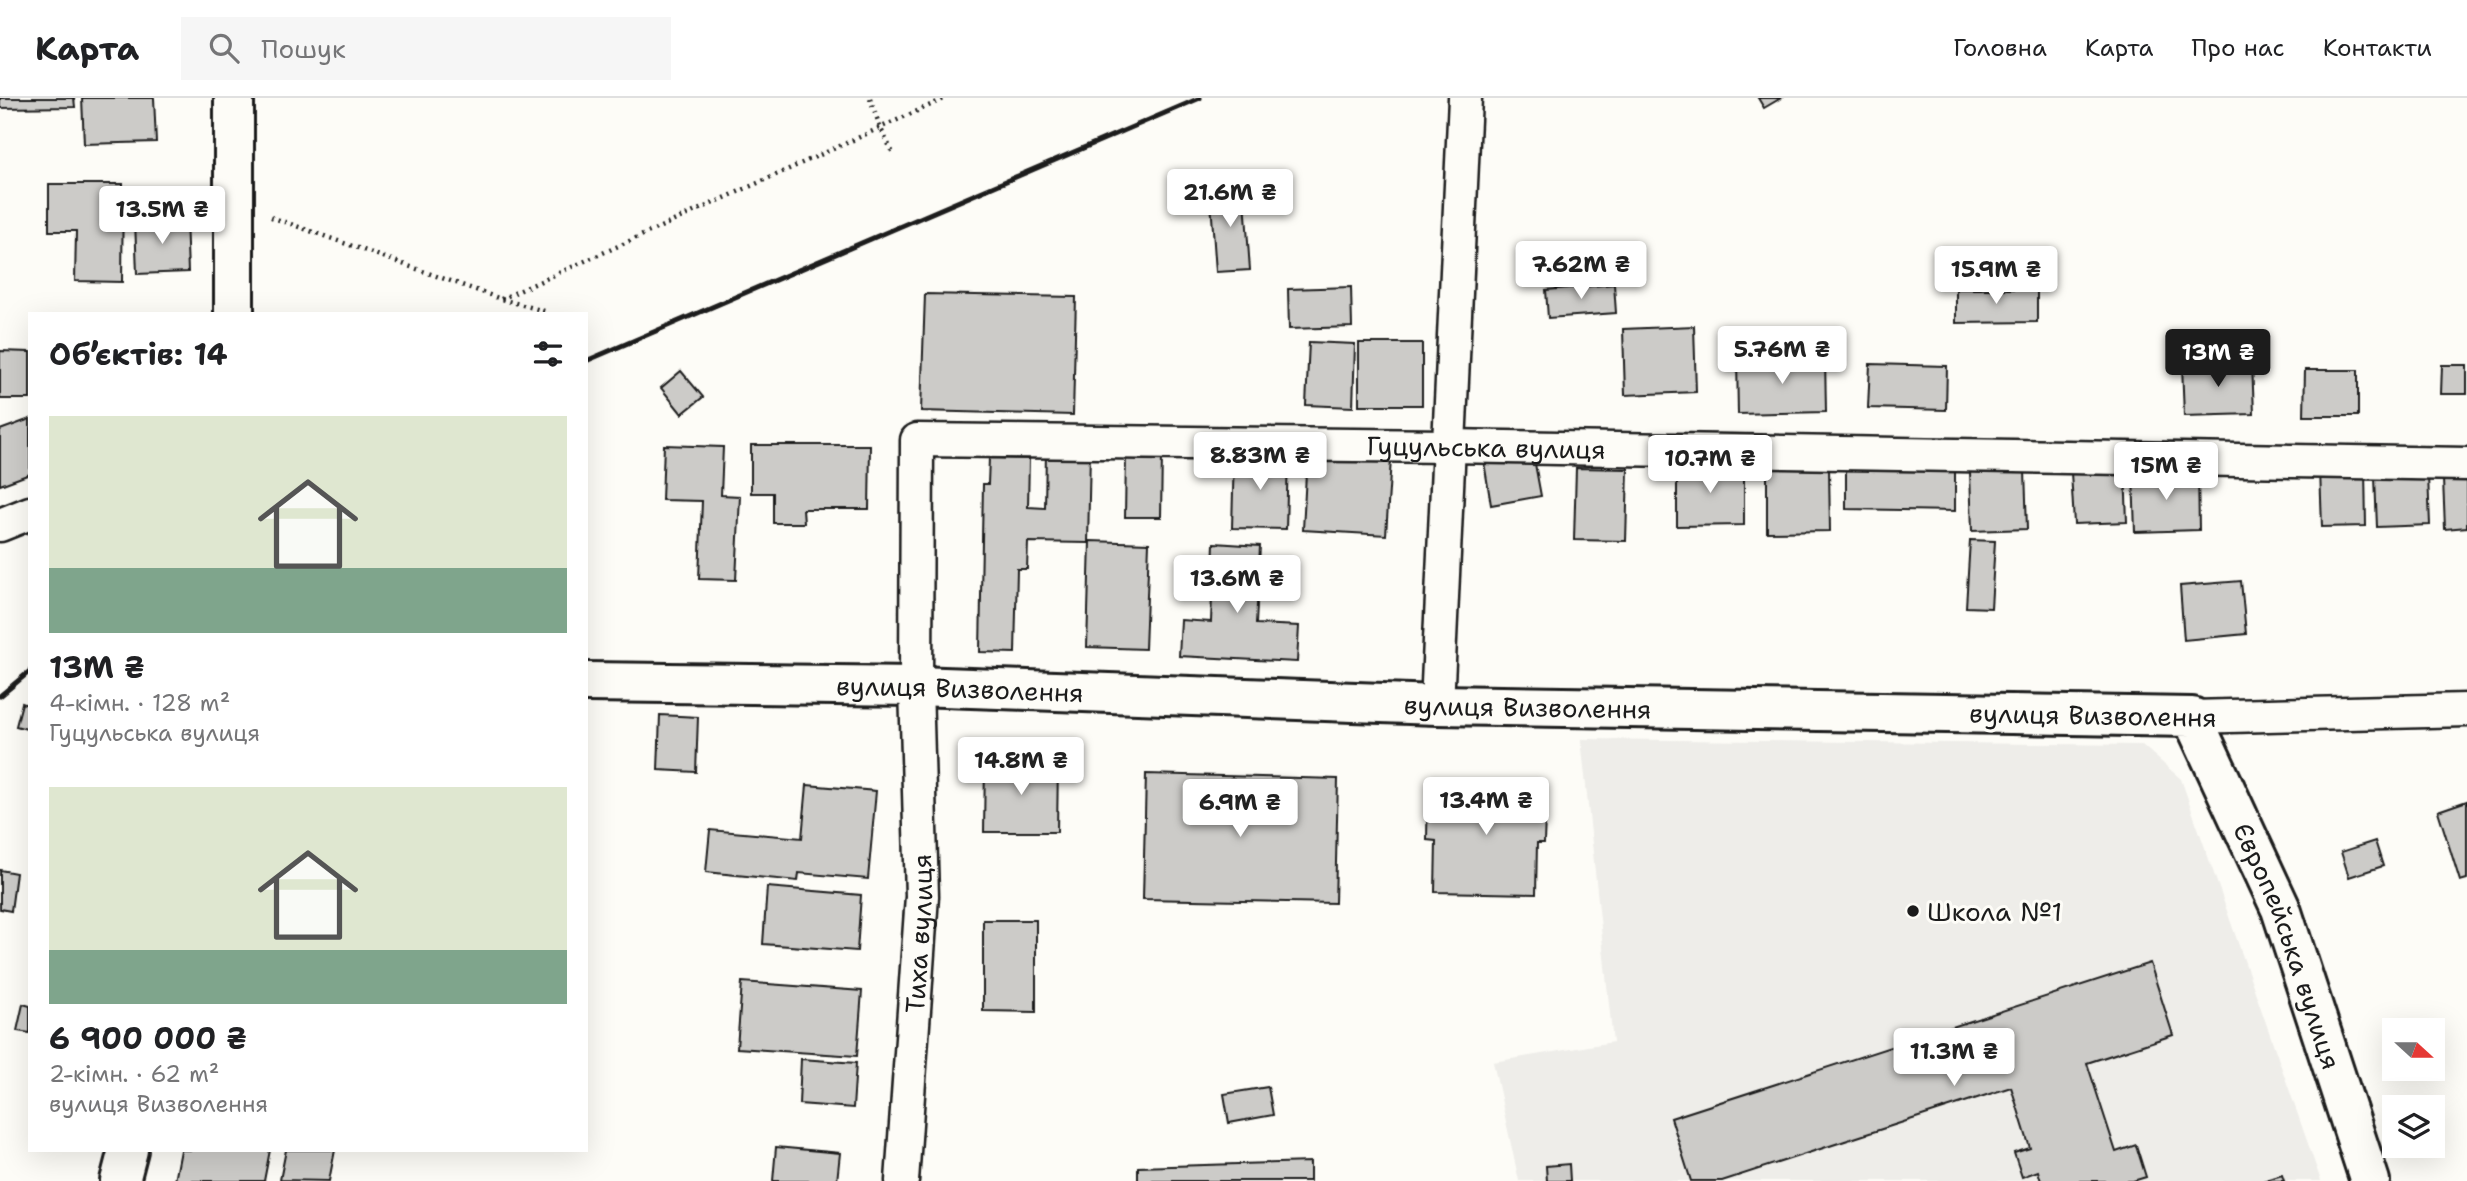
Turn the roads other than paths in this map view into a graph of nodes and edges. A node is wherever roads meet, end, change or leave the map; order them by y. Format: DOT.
graph roads {
  1 [pos="234,98"];
  2 [pos="1465,98"];
  3 [pos="234,312"];
  4 [pos="1448,446"];
  5 [pos="2467,464"];
  6 [pos="28,514"];
  7 [pos="0,525"];
  8 [pos="588,682"];
  9 [pos="916,686"];
  10 [pos="1437,705"];
  11 [pos="2467,710"];
  12 [pos="2192,717"];
  13 [pos="127,1152"];
  14 [pos="120,1181"];
  15 [pos="902,1181"];
  16 [pos="2370,1181"];
  1 -- 3 [label="street"];
  2 -- 4 [label="street"];
  4 -- 5 [label="street, Гуцульська вулиця"];
  4 -- 9 [label="street, Гуцульська вулиця"];
  4 -- 10 [label="street"];
  6 -- 7 [label="street"];
  8 -- 9 [label="street, вулиця Визволення"];
  9 -- 10 [label="street, вулиця Визволення"];
  9 -- 15 [label="street, Тиха вулиця"];
  10 -- 12 [label="street, вулиця Визволення"];
  11 -- 12 [label="street, вулиця Визволення"];
  12 -- 16 [label="street, Європейська вулиця"];
  13 -- 14 [label="street"];
}
